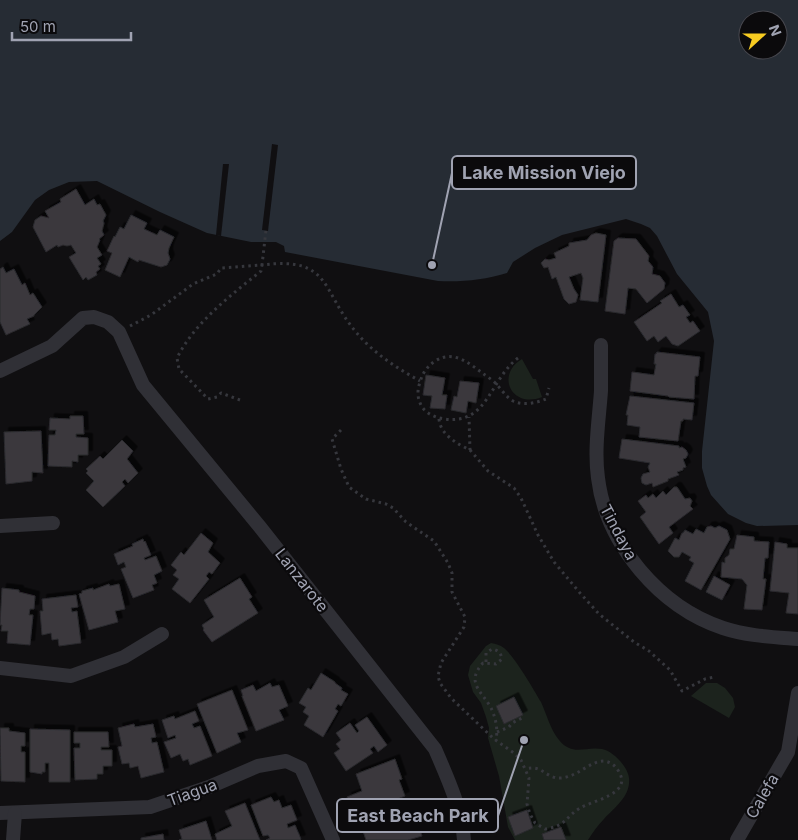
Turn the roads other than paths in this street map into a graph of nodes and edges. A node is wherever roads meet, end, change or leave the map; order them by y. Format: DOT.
graph roads {
  1 [pos="601,345"];
  2 [pos="0,371"];
  3 [pos="53,523"];
  4 [pos="0,526"];
  5 [pos="162,634"];
  6 [pos="798,640"];
  7 [pos="0,668"];
  8 [pos="798,693"];
  9 [pos="793,754"];
  10 [pos="0,812"];
  11 [pos="15,813"];
  12 [pos="13,840"];
  13 [pos="333,840"];
  14 [pos="464,840"];
  15 [pos="737,840"];
  1 -- 6 [label="street, Tindaya"];
  2 -- 14 [label="street, Lanzarote"];
  3 -- 4 [label="street"];
  5 -- 7 [label="street"];
  8 -- 9 [label="street, Calefa"];
  9 -- 15 [label="street, Calefa"];
  10 -- 11 [label="street, Tiagua"];
  11 -- 12 [label="street"];
  11 -- 13 [label="street, Tiagua"];
}
